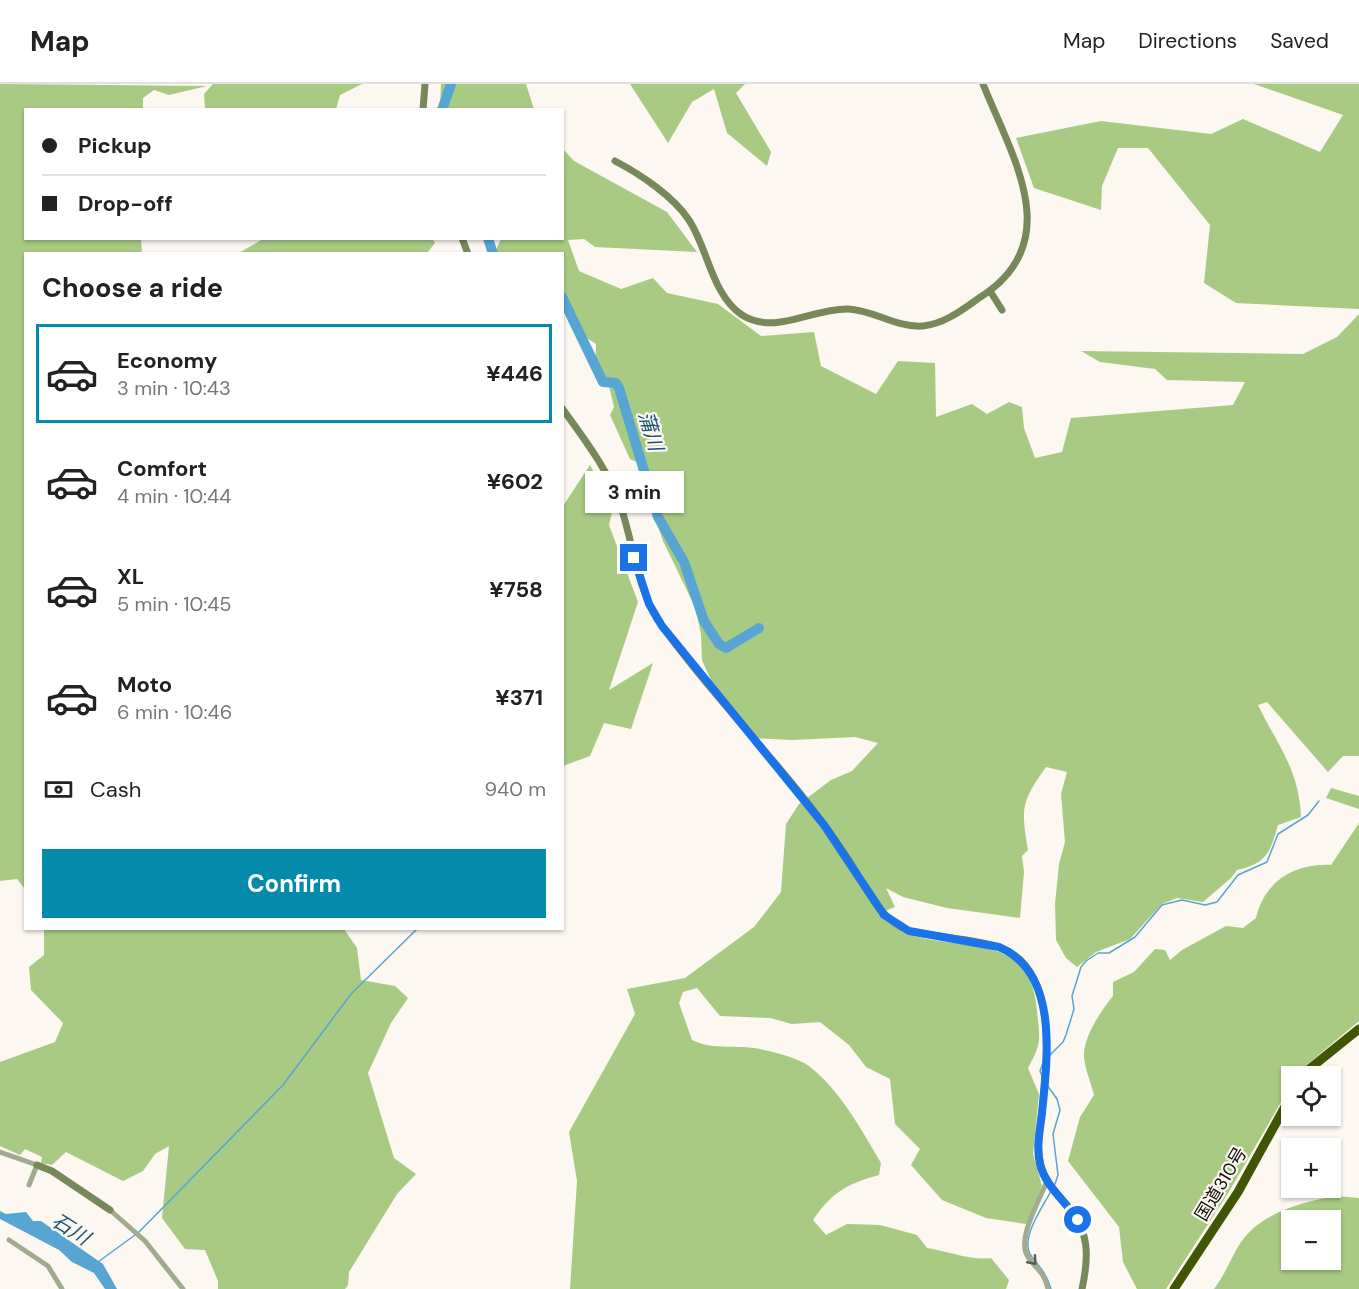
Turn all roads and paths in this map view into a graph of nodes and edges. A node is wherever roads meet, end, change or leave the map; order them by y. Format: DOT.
graph roads {
  1 [pos="425,84"];
  2 [pos="983,84"];
  3 [pos="423,108"];
  4 [pos="615,161"];
  5 [pos="990,291"];
  6 [pos="1002,310"];
  7 [pos="564,411"];
  8 [pos="1359,1029"];
  9 [pos="1313,1066"];
  10 [pos="1281,1114"];
  11 [pos="0,1152"];
  12 [pos="37,1165"];
  13 [pos="1048,1182"];
  14 [pos="29,1185"];
  15 [pos="110,1210"];
  16 [pos="9,1240"];
  17 [pos="62,1289"];
  18 [pos="183,1289"];
  19 [pos="1048,1289"];
  20 [pos="1082,1289"];
  21 [pos="1174,1289"];
  1 -- 3 [label="street"];
  2 -- 5 [label="street"];
  4 -- 5 [label="street"];
  5 -- 6 [label="street"];
  7 -- 13 [label="street"];
  8 -- 9 [label="highway"];
  10 -- 21 [label="highway, 国道310号"];
  11 -- 12 [label="street"];
  12 -- 14 [label="street"];
  12 -- 15 [label="street"];
  13 -- 19 [label="street, one-way"];
  13 -- 20 [label="street"];
  15 -- 18 [label="street"];
  16 -- 17 [label="street"];
}
